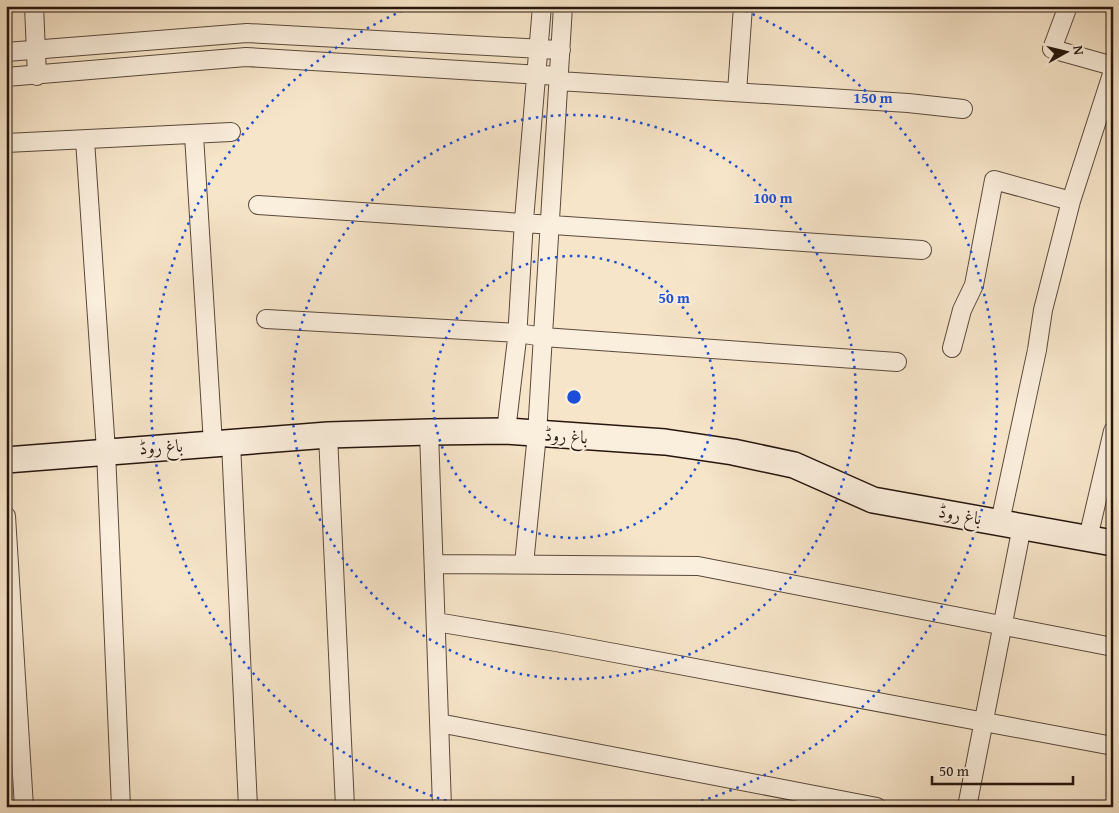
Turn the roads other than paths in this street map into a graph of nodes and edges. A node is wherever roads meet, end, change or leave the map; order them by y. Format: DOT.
graph roads {
  1 [pos="34,6"];
  2 [pos="542,6"];
  3 [pos="563,6"];
  4 [pos="743,6"];
  5 [pos="1068,6"];
  6 [pos="247,32"];
  7 [pos="540,49"];
  8 [pos="36,50"];
  9 [pos="561,50"];
  10 [pos="6,52"];
  11 [pos="246,57"];
  12 [pos="1113,66"];
  13 [pos="1113,71"];
  14 [pos="537,75"];
  15 [pos="37,76"];
  16 [pos="6,77"];
  17 [pos="559,78"];
  18 [pos="737,92"];
  19 [pos="963,109"];
  20 [pos="231,132"];
  21 [pos="194,135"];
  22 [pos="84,140"];
  23 [pos="6,143"];
  24 [pos="1071,201"];
  25 [pos="258,205"];
  26 [pos="524,224"];
  27 [pos="550,225"];
  28 [pos="922,250"];
  29 [pos="266,319"];
  30 [pos="518,333"];
  31 [pos="543,337"];
  32 [pos="952,348"];
  33 [pos="897,362"];
  34 [pos="506,431"];
  35 [pos="1113,431"];
  36 [pos="429,432"];
  37 [pos="537,434"];
  38 [pos="328,435"];
  39 [pos="222,443"];
  40 [pos="106,451"];
  41 [pos="6,460"];
  42 [pos="6,516"];
  43 [pos="1011,524"];
  44 [pos="1088,538"];
  45 [pos="1113,543"];
  46 [pos="434,564"];
  47 [pos="524,564"];
  48 [pos="436,622"];
  49 [pos="1001,626"];
  50 [pos="1113,647"];
  51 [pos="983,722"];
  52 [pos="439,723"];
  53 [pos="1113,746"];
  54 [pos="24,807"];
  55 [pos="121,807"];
  56 [pos="248,807"];
  57 [pos="345,807"];
  58 [pos="442,807"];
  59 [pos="877,807"];
  60 [pos="967,807"];
  1 -- 8 [label="street"];
  2 -- 7 [label="street"];
  3 -- 9 [label="street"];
  4 -- 18 [label="street"];
  5 -- 12 [label="street"];
  6 -- 7 [label="street"];
  6 -- 8 [label="street"];
  6 -- 11 [label="street"];
  7 -- 9 [label="street"];
  7 -- 14 [label="street"];
  8 -- 10 [label="street"];
  8 -- 15 [label="street"];
  9 -- 17 [label="street"];
  11 -- 14 [label="street"];
  11 -- 15 [label="street"];
  13 -- 24 [label="street"];
  14 -- 17 [label="street"];
  14 -- 26 [label="street"];
  15 -- 16 [label="street"];
  17 -- 18 [label="street"];
  17 -- 27 [label="street"];
  18 -- 19 [label="street"];
  20 -- 21 [label="street"];
  21 -- 22 [label="street"];
  21 -- 39 [label="street"];
  22 -- 23 [label="street"];
  22 -- 40 [label="street"];
  24 -- 32 [label="street"];
  24 -- 43 [label="street"];
  25 -- 26 [label="street"];
  26 -- 27 [label="street"];
  26 -- 30 [label="street"];
  27 -- 28 [label="street"];
  27 -- 31 [label="street"];
  29 -- 30 [label="street"];
  30 -- 31 [label="street"];
  30 -- 34 [label="street"];
  31 -- 33 [label="street"];
  31 -- 37 [label="street"];
  34 -- 36 [label="street, باغ روڈ"];
  34 -- 37 [label="street, باغ روڈ"];
  35 -- 44 [label="street"];
  36 -- 38 [label="street, باغ روڈ"];
  36 -- 46 [label="street"];
  37 -- 43 [label="street, باغ روڈ"];
  37 -- 47 [label="street"];
  38 -- 39 [label="street, باغ روڈ"];
  38 -- 57 [label="street"];
  39 -- 40 [label="street, باغ روڈ"];
  39 -- 56 [label="street"];
  40 -- 41 [label="street, باغ روڈ"];
  40 -- 55 [label="street"];
  42 -- 54 [label="street"];
  43 -- 44 [label="street, باغ روڈ"];
  43 -- 49 [label="street"];
  44 -- 45 [label="street, باغ روڈ"];
  46 -- 47 [label="street"];
  46 -- 48 [label="street"];
  47 -- 49 [label="street"];
  48 -- 51 [label="street"];
  48 -- 52 [label="street"];
  49 -- 50 [label="street"];
  49 -- 51 [label="street"];
  51 -- 53 [label="street"];
  51 -- 60 [label="street"];
  52 -- 58 [label="street"];
  52 -- 59 [label="street"];
}
